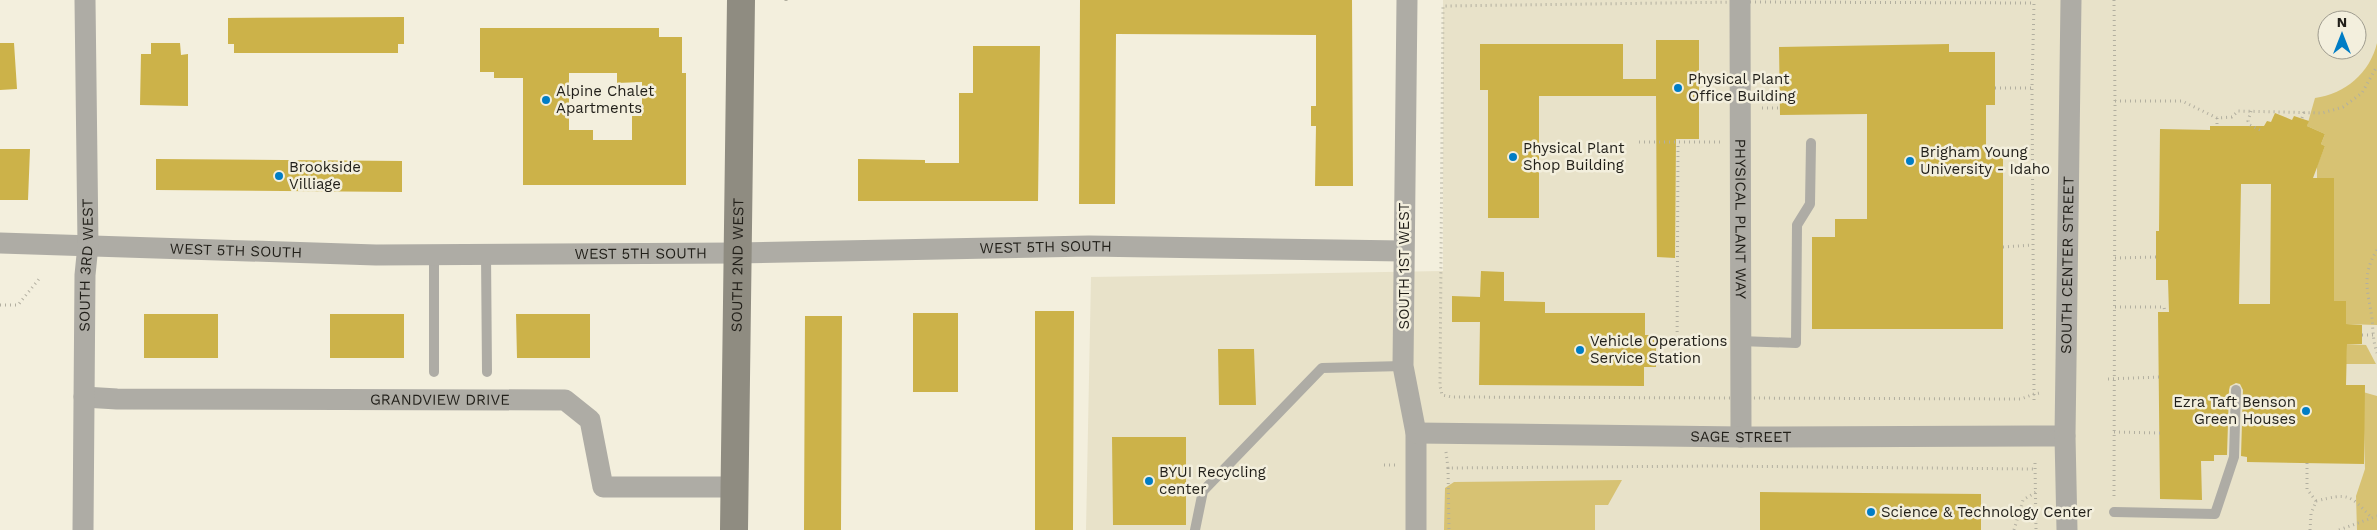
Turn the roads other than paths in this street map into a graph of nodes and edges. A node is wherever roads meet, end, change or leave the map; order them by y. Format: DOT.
graph roads {
  1 [pos="85,0"];
  2 [pos="741,0"];
  3 [pos="1407,0"];
  4 [pos="1740,0"];
  5 [pos="2071,0"];
  6 [pos="1811,143"];
  7 [pos="0,243"];
  8 [pos="88,244"];
  9 [pos="1403,251"];
  10 [pos="736,253"];
  11 [pos="434,254"];
  12 [pos="486,254"];
  13 [pos="1740,341"];
  14 [pos="1403,366"];
  15 [pos="434,372"];
  16 [pos="487,372"];
  17 [pos="2236,390"];
  18 [pos="84,397"];
  19 [pos="1416,433"];
  20 [pos="2065,436"];
  21 [pos="1741,437"];
  22 [pos="733,487"];
  23 [pos="2114,512"];
  24 [pos="83,530"];
  25 [pos="734,530"];
  26 [pos="1195,530"];
  27 [pos="1416,530"];
  28 [pos="2067,530"];
  1 -- 8 [label="street, SOUTH 3RD WEST"];
  2 -- 10 [label="main road, SOUTH 2ND WEST"];
  3 -- 9 [label="street, SOUTH 1ST WEST"];
  4 -- 13 [label="street, PHYSICAL PLANT WAY"];
  5 -- 20 [label="street, SOUTH CENTER STREET"];
  6 -- 13 [label="lane"];
  7 -- 8 [label="street, WEST 5TH SOUTH"];
  8 -- 11 [label="street, WEST 5TH SOUTH"];
  8 -- 18 [label="street, SOUTH 3RD WEST"];
  9 -- 10 [label="street, WEST 5TH SOUTH"];
  9 -- 14 [label="street, SOUTH 1ST WEST"];
  10 -- 12 [label="street, WEST 5TH SOUTH"];
  10 -- 22 [label="main road, SOUTH 2ND WEST"];
  11 -- 12 [label="street, WEST 5TH SOUTH"];
  11 -- 15 [label="lane"];
  12 -- 16 [label="lane"];
  13 -- 21 [label="street, PHYSICAL PLANT WAY"];
  14 -- 19 [label="street, SOUTH 1ST WEST"];
  14 -- 26 [label="lane"];
  17 -- 23 [label="lane"];
  18 -- 22 [label="street, GRANDVIEW DRIVE"];
  18 -- 24 [label="street, SOUTH 3RD WEST"];
  19 -- 21 [label="street, SAGE STREET"];
  19 -- 27 [label="street, SOUTH 1ST WEST"];
  20 -- 21 [label="street, SAGE STREET"];
  20 -- 28 [label="street, SOUTH CENTER STREET"];
  22 -- 25 [label="main road, SOUTH 2ND WEST"];
}
